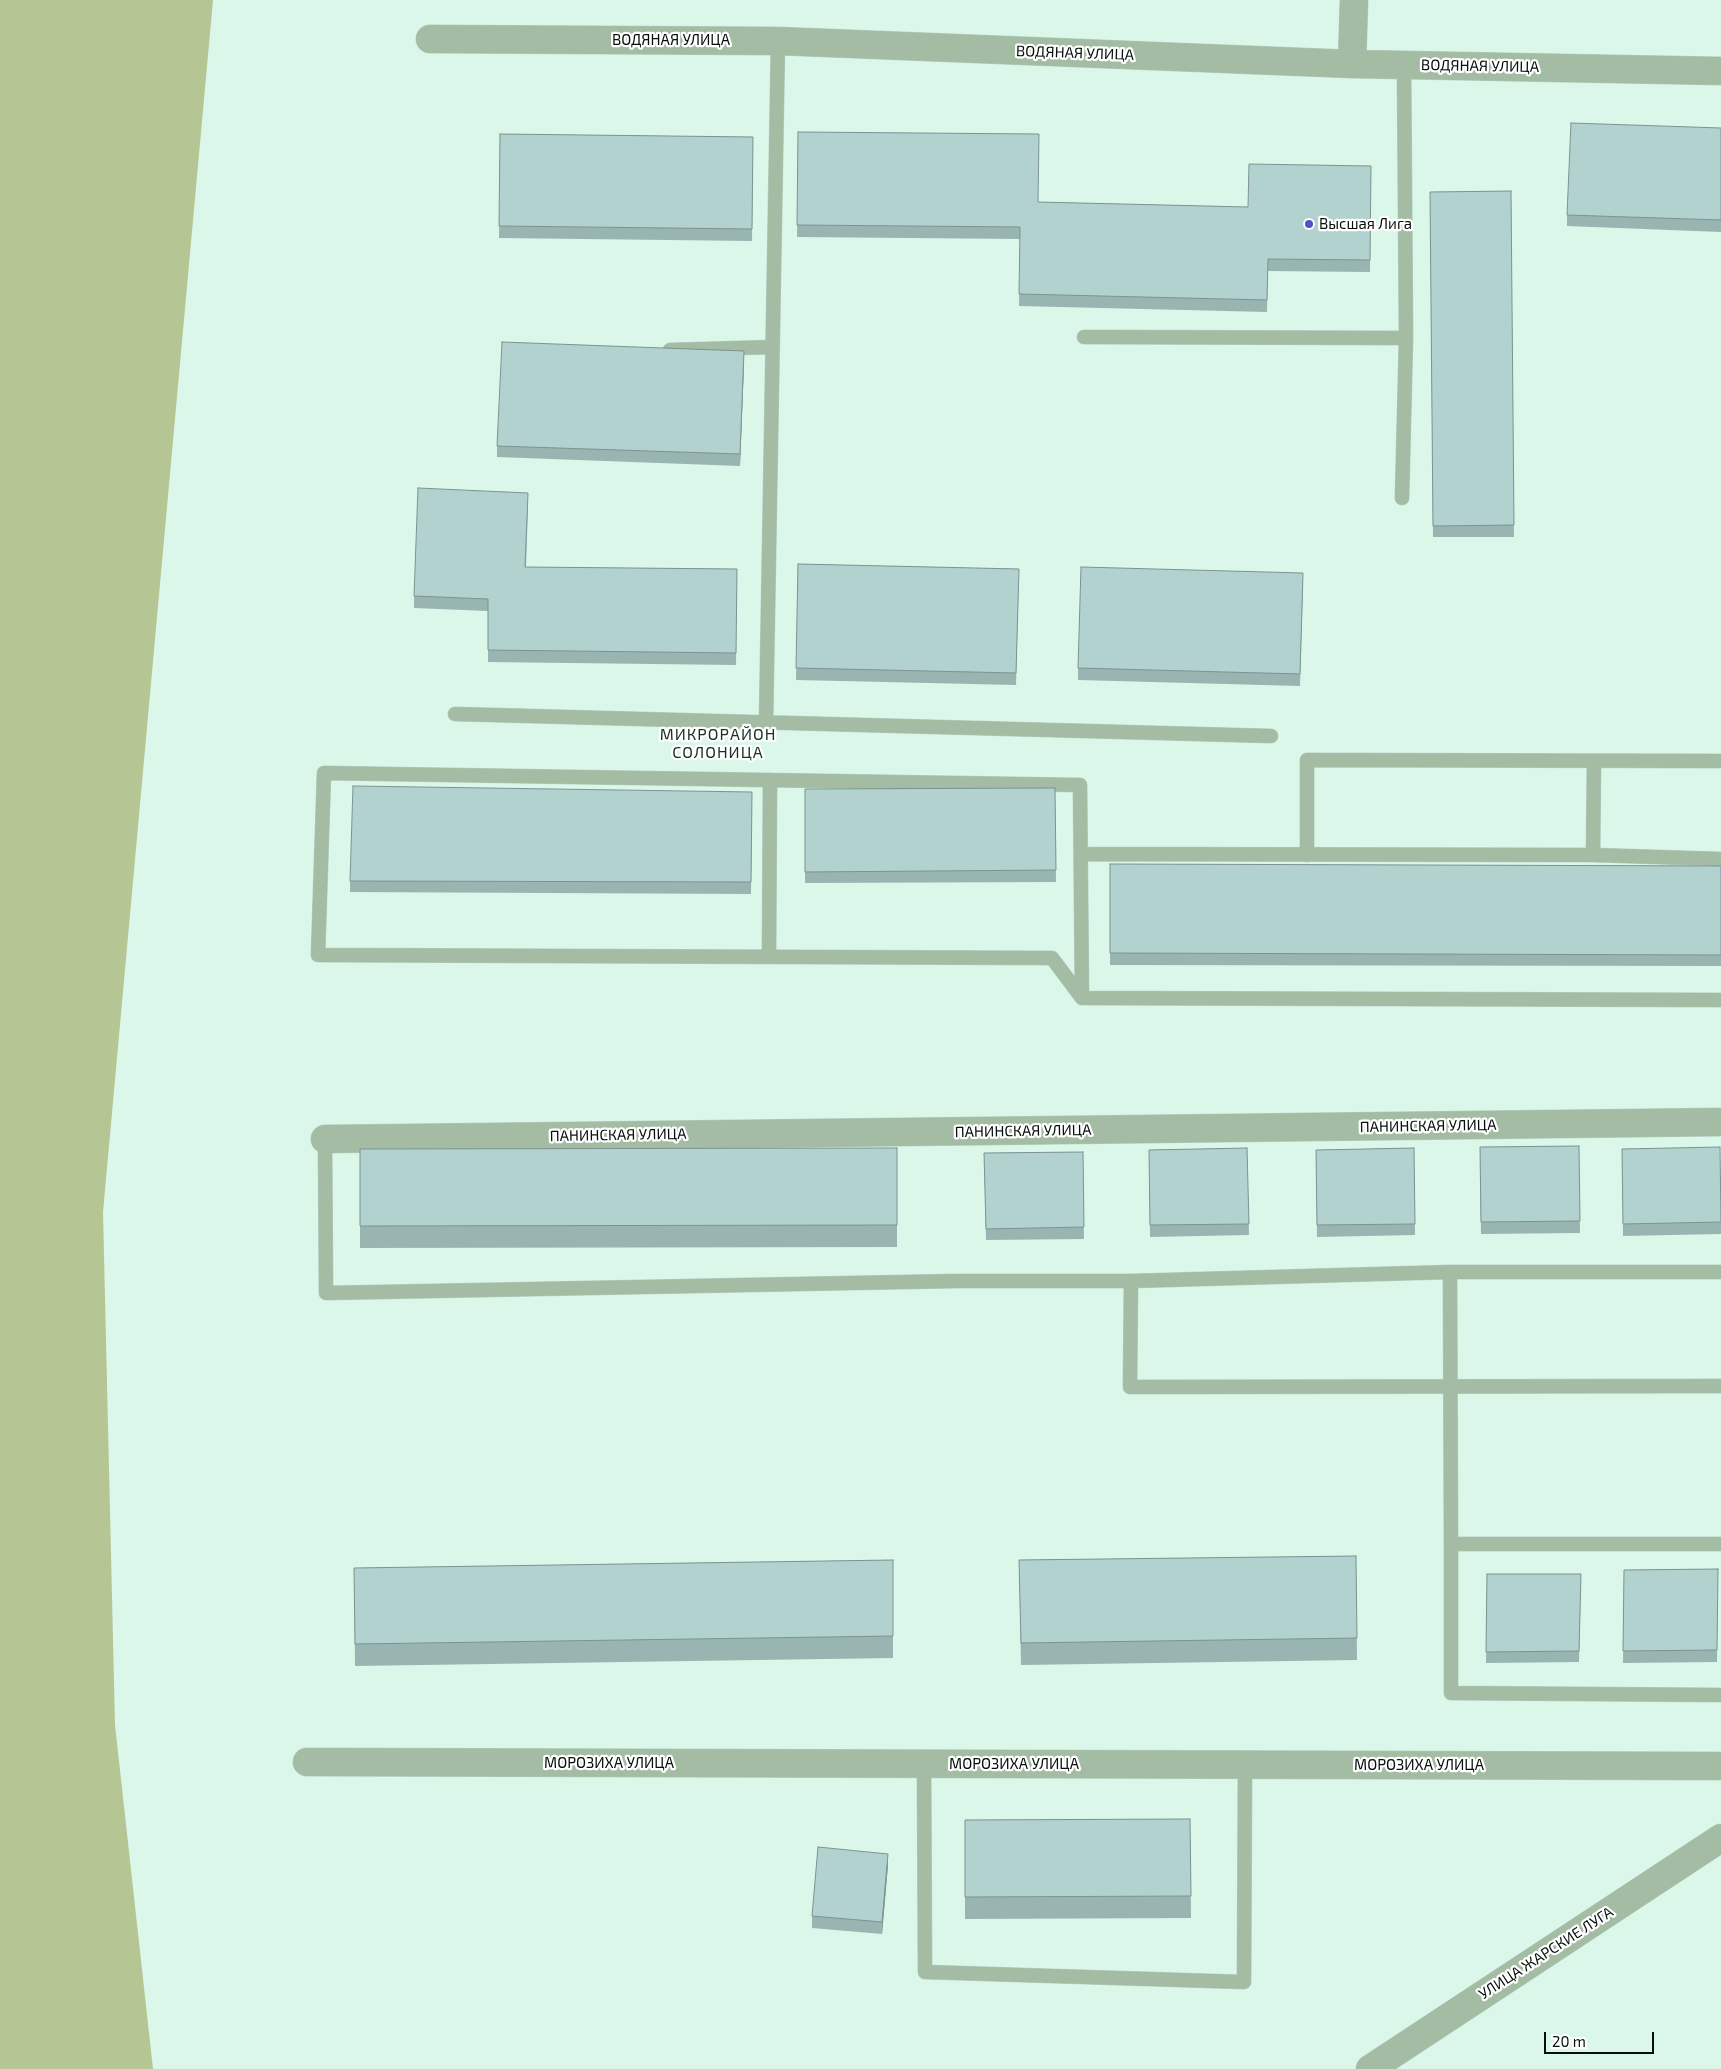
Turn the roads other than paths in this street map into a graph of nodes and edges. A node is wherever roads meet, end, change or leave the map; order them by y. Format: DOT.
graph roads {
  1 [pos="1354,0"];
  2 [pos="430,39"];
  3 [pos="778,41"];
  4 [pos="1352,64"];
  5 [pos="1404,65"];
  6 [pos="1721,71"];
  7 [pos="1084,337"];
  8 [pos="1406,338"];
  9 [pos="772,347"];
  10 [pos="656,350"];
  11 [pos="1402,498"];
  12 [pos="455,714"];
  13 [pos="766,722"];
  14 [pos="1271,736"];
  15 [pos="1594,761"];
  16 [pos="1721,761"];
  17 [pos="770,780"];
  18 [pos="1082,854"];
  19 [pos="1307,855"];
  20 [pos="1593,856"];
  21 [pos="1721,859"];
  22 [pos="769,957"];
  23 [pos="1082,998"];
  24 [pos="1721,1000"];
  25 [pos="1721,1122"];
  26 [pos="325,1139"];
  27 [pos="1450,1272"];
  28 [pos="1721,1272"];
  29 [pos="1131,1281"];
  30 [pos="1721,1386"];
  31 [pos="1452,1388"];
  32 [pos="1451,1544"];
  33 [pos="1721,1544"];
  34 [pos="1721,1694"];
  35 [pos="307,1762"];
  36 [pos="924,1764"];
  37 [pos="1246,1765"];
  38 [pos="1721,1766"];
  39 [pos="1721,1838"];
  40 [pos="1370,2069"];
  1 -- 4 [label="street"];
  2 -- 3 [label="street, ВОДЯНАЯ УЛИЦА"];
  3 -- 4 [label="street, ВОДЯНАЯ УЛИЦА"];
  3 -- 9 [label="lane"];
  4 -- 5 [label="street, ВОДЯНАЯ УЛИЦА"];
  5 -- 6 [label="street, ВОДЯНАЯ УЛИЦА"];
  5 -- 8 [label="lane"];
  7 -- 8 [label="lane"];
  8 -- 11 [label="lane"];
  9 -- 10 [label="lane"];
  9 -- 13 [label="lane"];
  12 -- 13 [label="lane"];
  13 -- 14 [label="lane"];
  15 -- 16 [label="lane"];
  15 -- 19 [label="lane"];
  15 -- 20 [label="lane"];
  17 -- 18 [label="lane"];
  17 -- 22 [label="lane"];
  17 -- 22 [label="lane"];
  18 -- 19 [label="lane"];
  18 -- 23 [label="lane"];
  19 -- 20 [label="lane"];
  20 -- 21 [label="lane"];
  22 -- 23 [label="lane"];
  23 -- 24 [label="lane"];
  25 -- 26 [label="street, ПАНИНСКАЯ УЛИЦА"];
  26 -- 29 [label="lane"];
  27 -- 28 [label="lane"];
  27 -- 29 [label="lane"];
  27 -- 31 [label="lane"];
  29 -- 31 [label="lane"];
  30 -- 31 [label="lane"];
  31 -- 32 [label="lane"];
  32 -- 33 [label="lane"];
  32 -- 34 [label="lane"];
  35 -- 36 [label="street, МОРОЗИХА УЛИЦА"];
  36 -- 37 [label="street, МОРОЗИХА УЛИЦА"];
  36 -- 37 [label="lane"];
  37 -- 38 [label="street, МОРОЗИХА УЛИЦА"];
  39 -- 40 [label="street, УЛИЦА ЖАРСКИЕ ЛУГА"];
}
